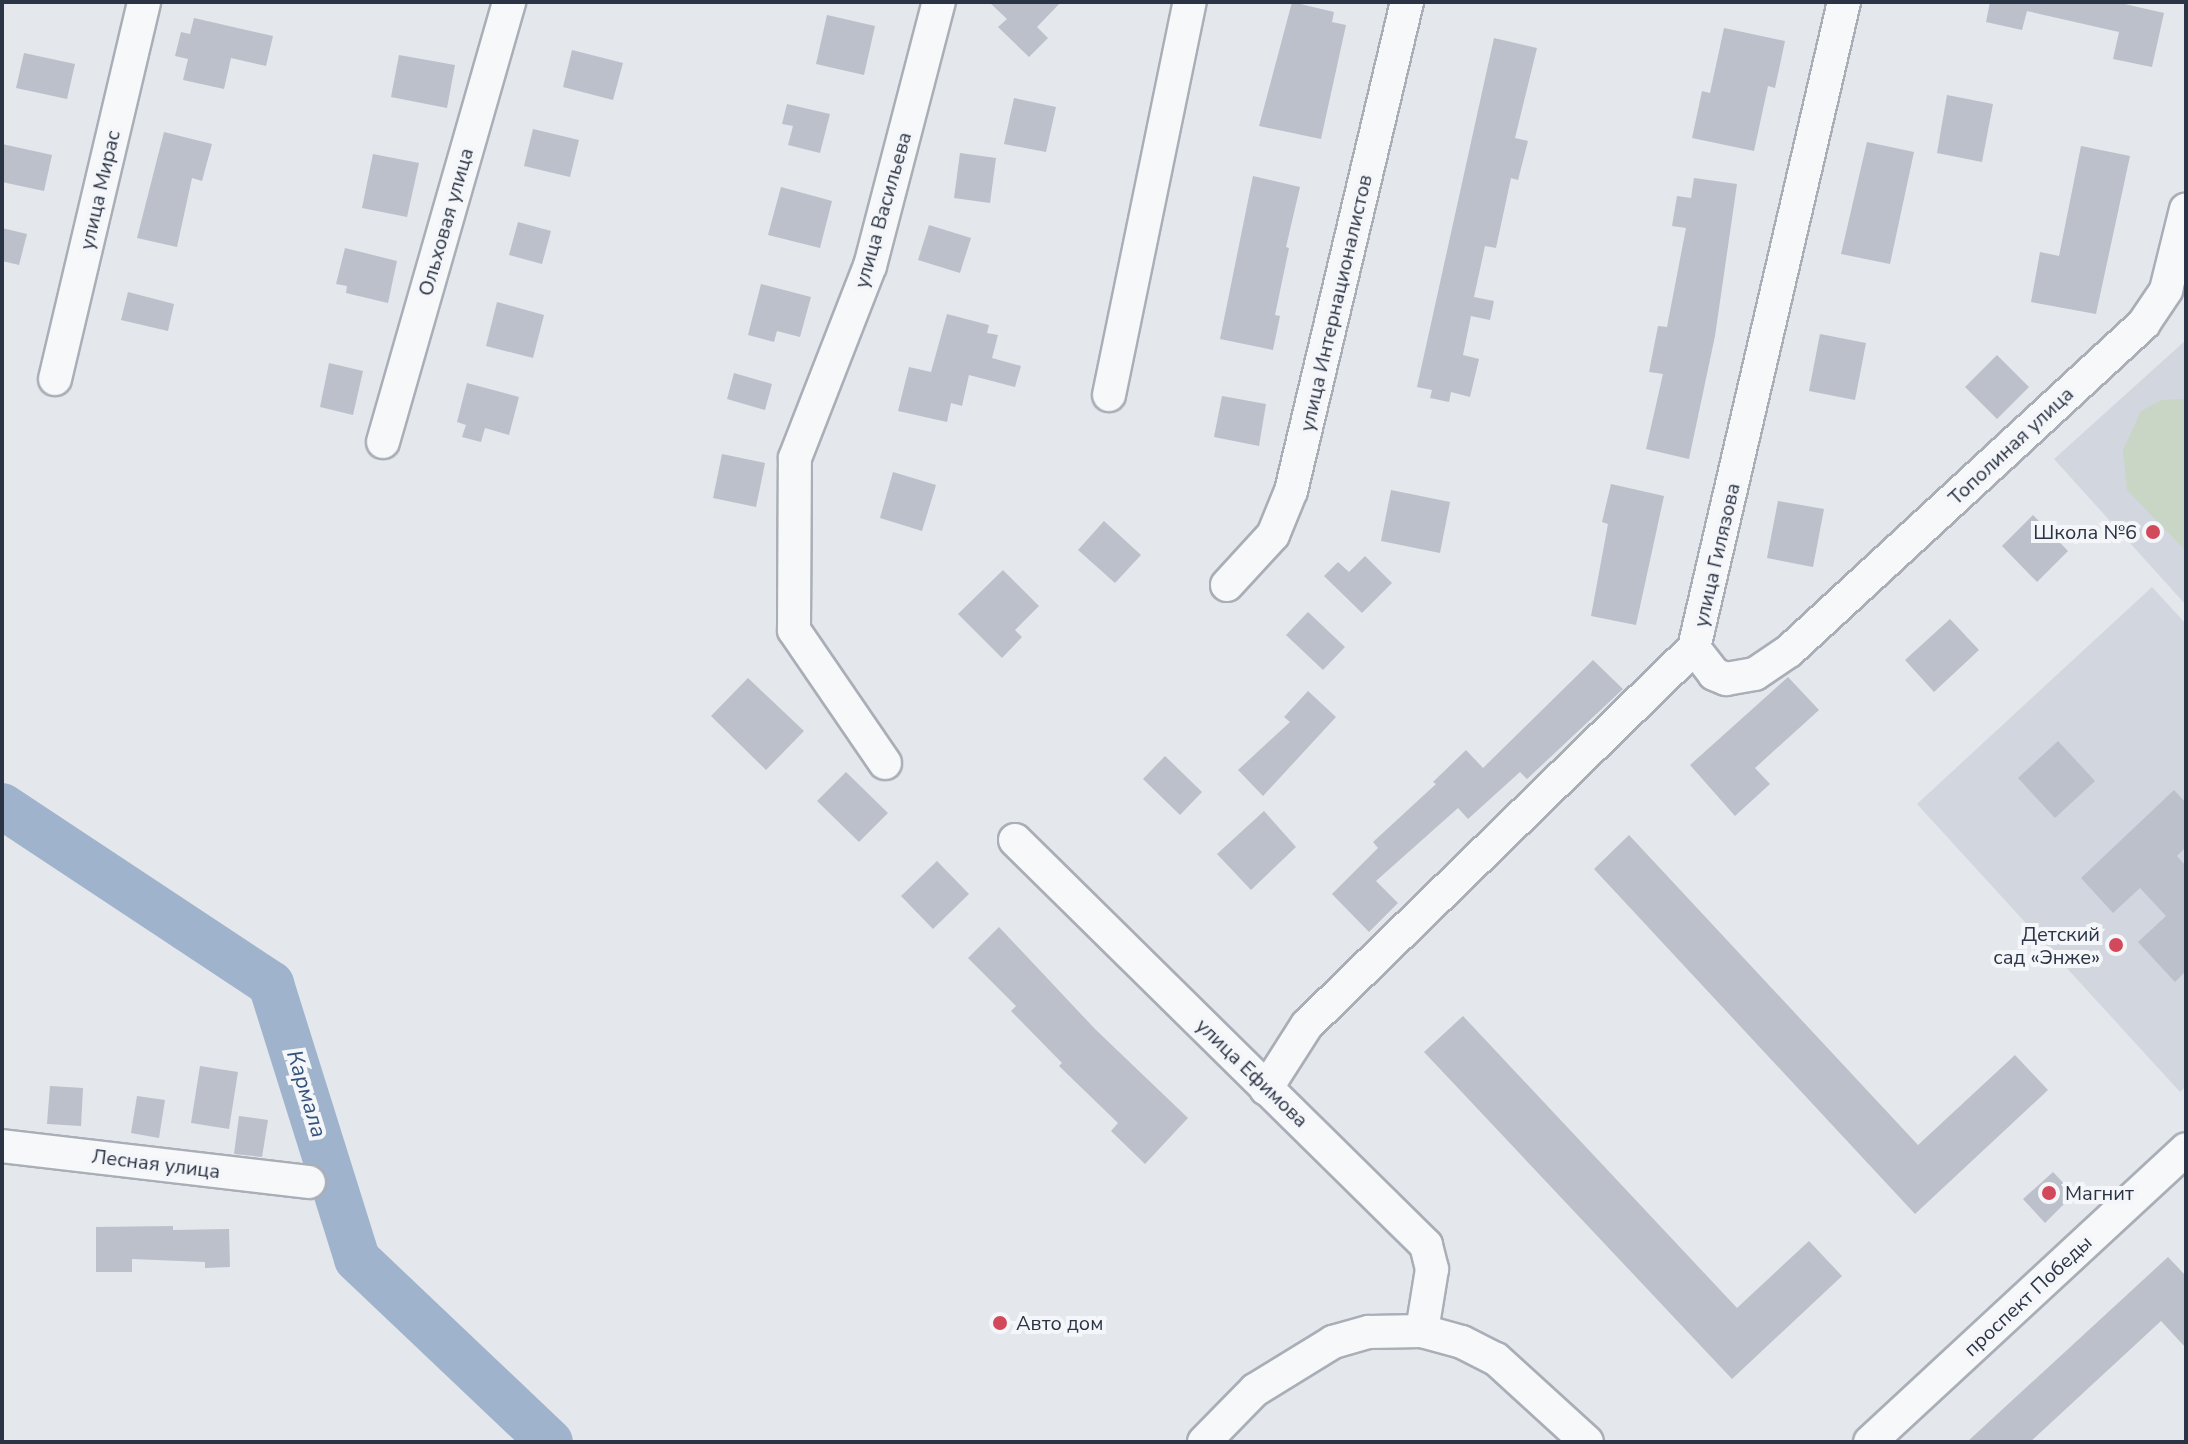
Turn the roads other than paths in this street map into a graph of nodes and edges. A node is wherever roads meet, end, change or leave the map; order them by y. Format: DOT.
graph roads {
  1 [pos="144,2"];
  2 [pos="509,2"];
  3 [pos="939,2"];
  4 [pos="1190,2"];
  5 [pos="1407,2"];
  6 [pos="1844,2"];
  7 [pos="2186,209"];
  8 [pos="55,379"];
  9 [pos="1109,395"];
  10 [pos="383,442"];
  11 [pos="1227,585"];
  12 [pos="1694,648"];
  13 [pos="885,763"];
  14 [pos="1015,840"];
  15 [pos="1266,1089"];
  16 [pos="2,1146"];
  17 [pos="2186,1149"];
  18 [pos="309,1182"];
  19 [pos="1422,1331"];
  20 [pos="1204,1442"];
  21 [pos="1587,1442"];
  22 [pos="1870,1442"];
  1 -- 8 [label="street, улица Мирас"];
  2 -- 10 [label="street, Ольховая улица"];
  3 -- 13 [label="street, улица Васильева"];
  4 -- 9 [label="street"];
  5 -- 11 [label="street, улица Интернационалистов"];
  6 -- 12 [label="street, улица Гилязова"];
  7 -- 12 [label="street, Тополиная улица"];
  12 -- 15 [label="street, улица Гилязова"];
  14 -- 15 [label="street, улица Ефимова"];
  15 -- 19 [label="street, улица Ефимова"];
  16 -- 18 [label="street, Лесная улица"];
  17 -- 22 [label="street, проспект Победы"];
  19 -- 20 [label="street"];
  19 -- 21 [label="street"];
}
